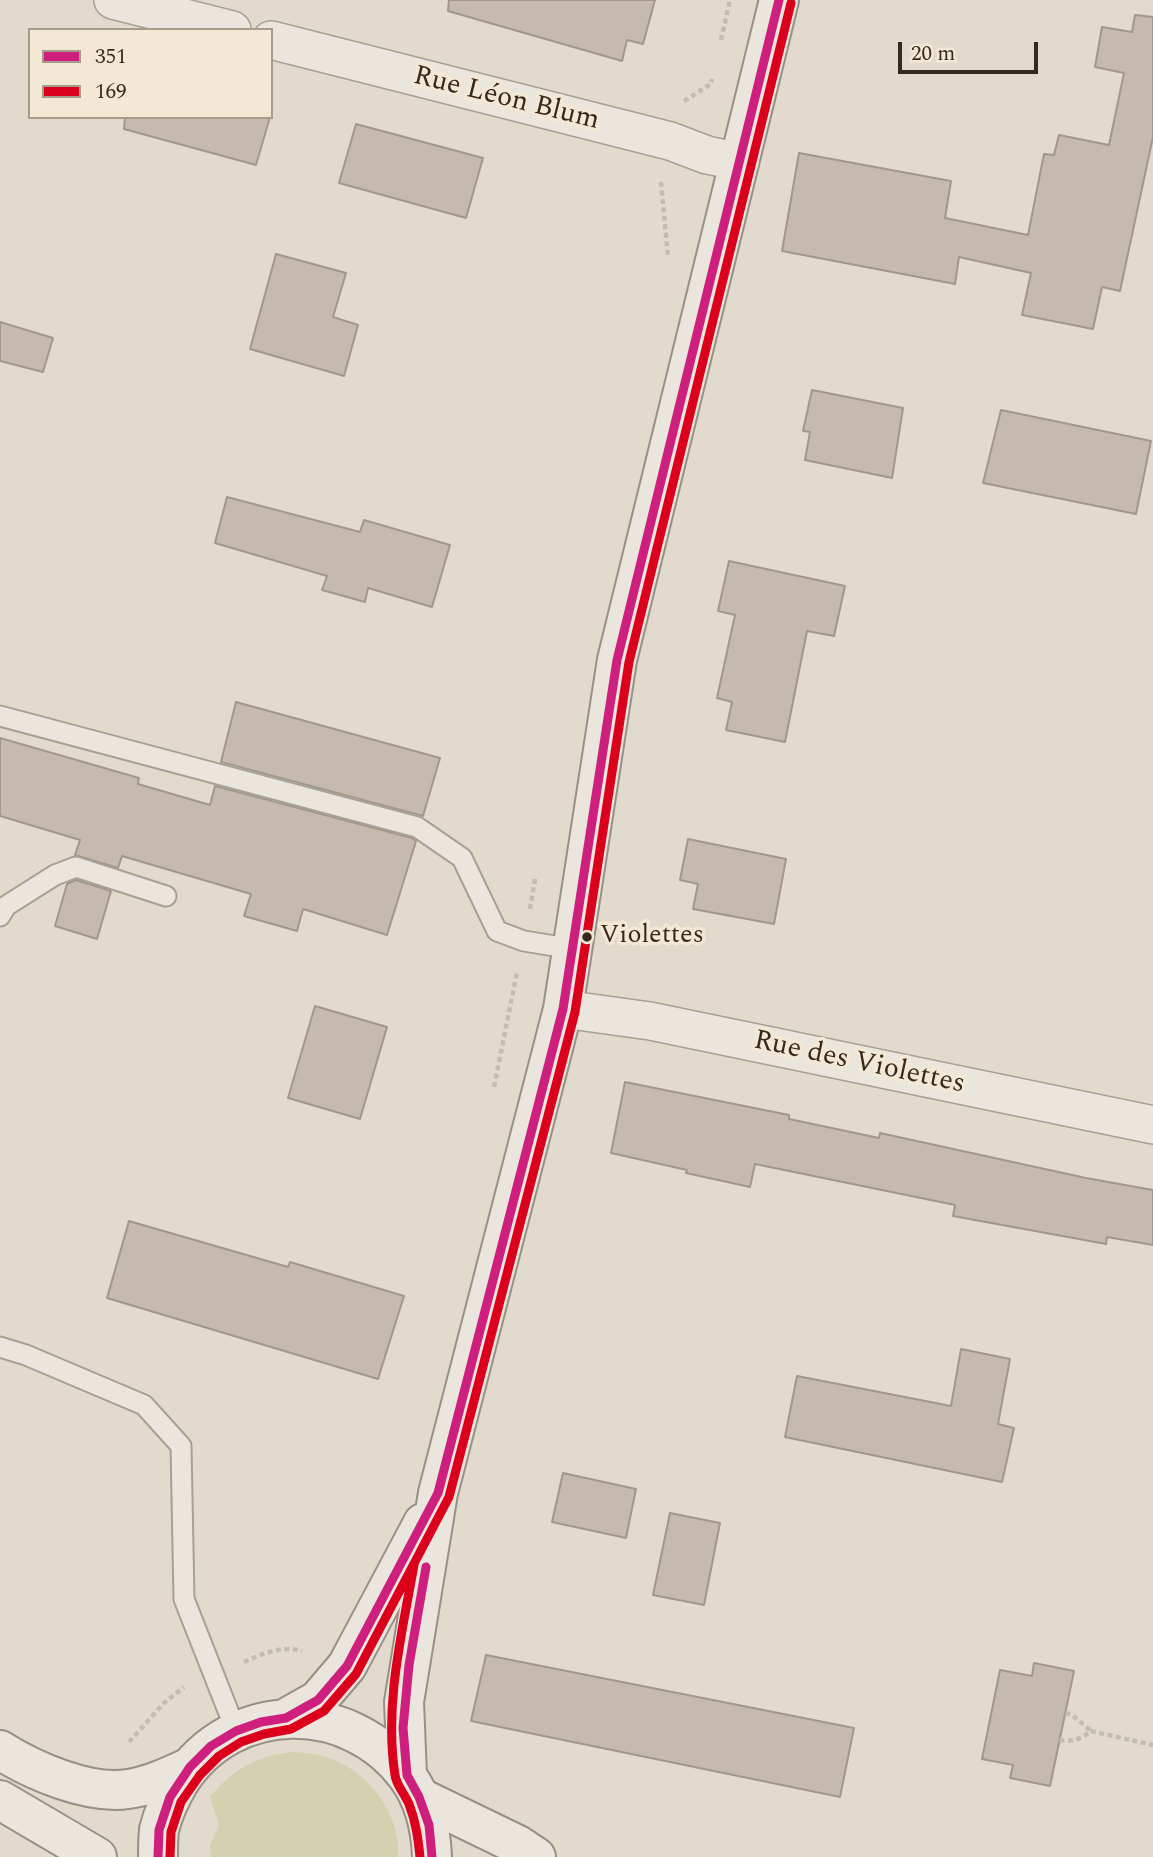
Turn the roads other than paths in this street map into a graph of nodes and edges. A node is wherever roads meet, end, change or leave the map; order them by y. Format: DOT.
graph roads {
  1 [pos="113,0"];
  2 [pos="779,0"];
  3 [pos="224,28"];
  4 [pos="273,41"];
  5 [pos="740,162"];
  6 [pos="0,716"];
  7 [pos="166,896"];
  8 [pos="0,916"];
  9 [pos="573,949"];
  10 [pos="563,1009"];
  11 [pos="1153,1125"];
  12 [pos="0,1347"];
  13 [pos="438,1493"];
  14 [pos="286,1718"];
  15 [pos="236,1731"];
  16 [pos="0,1750"];
  17 [pos="190,1767"];
  18 [pos="413,1786"];
  19 [pos="0,1800"];
  20 [pos="97,1857"];
  21 [pos="158,1857"];
  22 [pos="432,1857"];
  23 [pos="536,1857"];
  1 -- 3 [label="street"];
  2 -- 5 [label="main road"];
  4 -- 5 [label="street, Rue Léon Blum"];
  5 -- 9 [label="main road"];
  6 -- 9 [label="lane"];
  7 -- 8 [label="lane"];
  9 -- 10 [label="main road"];
  10 -- 11 [label="street, Rue des Violettes"];
  10 -- 13 [label="main road"];
  12 -- 15 [label="lane"];
  13 -- 14 [label="main road"];
  13 -- 18 [label="main road"];
  14 -- 15 [label="main road"];
  14 -- 18 [label="main road"];
  15 -- 17 [label="main road"];
  16 -- 17 [label="main road"];
  17 -- 21 [label="main road"];
  18 -- 22 [label="main road"];
  18 -- 23 [label="main road"];
  19 -- 20 [label="main road"];
}
